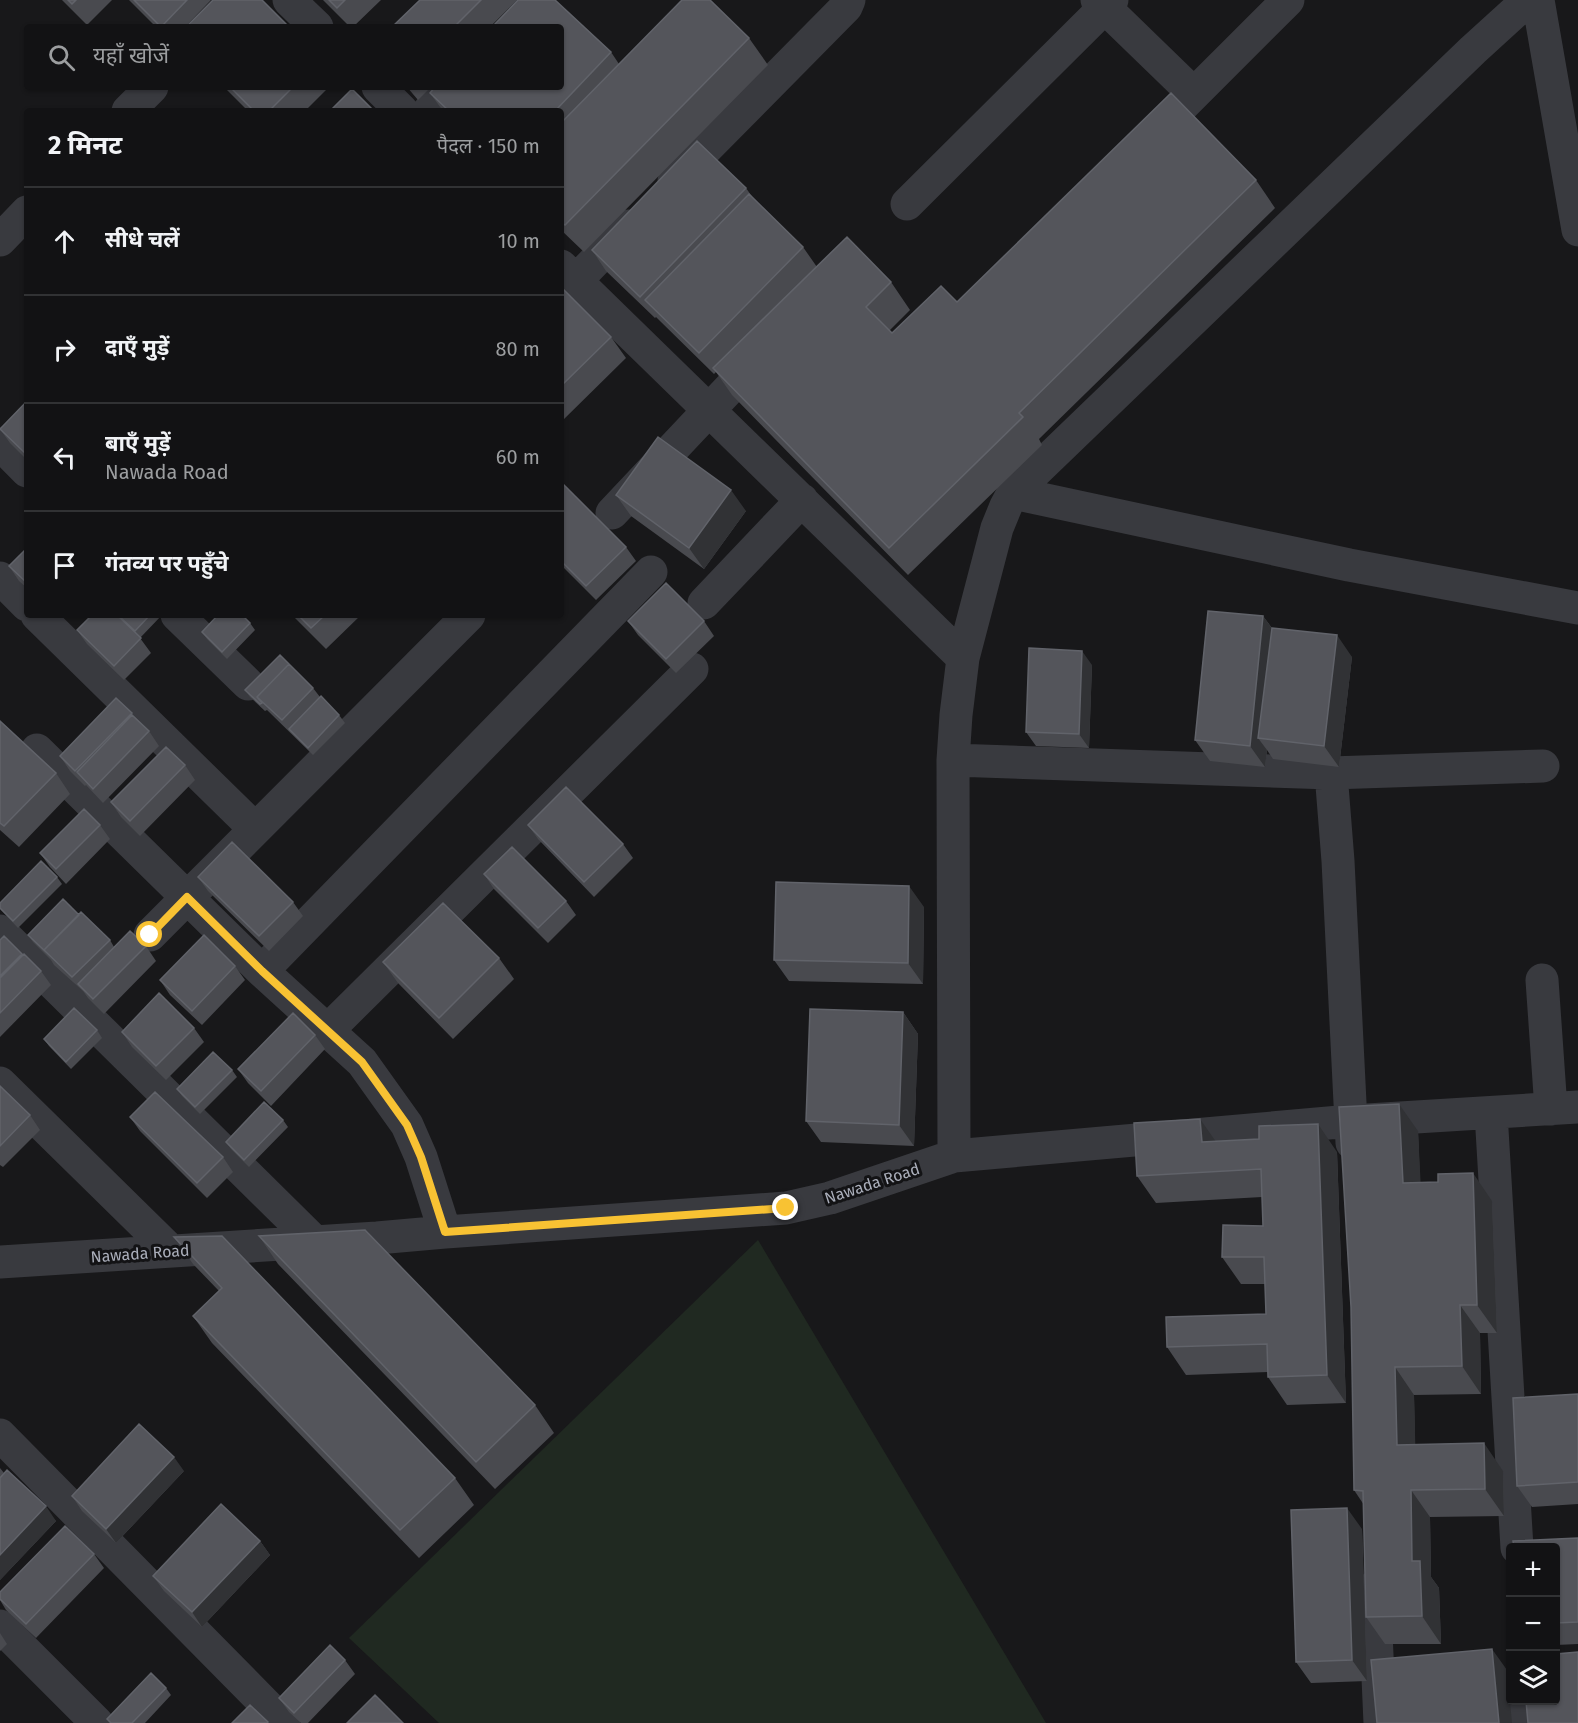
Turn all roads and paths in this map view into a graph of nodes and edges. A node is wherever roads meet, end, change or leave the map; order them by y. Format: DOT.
graph roads {
  1 [pos="289,0"];
  2 [pos="849,0"];
  3 [pos="1288,0"];
  4 [pos="1528,0"];
  5 [pos="1538,0"];
  6 [pos="1104,3"];
  7 [pos="313,24"];
  8 [pos="149,90"];
  9 [pos="360,90"];
  10 [pos="449,90"];
  11 [pos="1194,94"];
  12 [pos="131,108"];
  13 [pos="396,108"];
  14 [pos="432,108"];
  15 [pos="1127,161"];
  16 [pos="907,204"];
  17 [pos="24,215"];
  18 [pos="1578,230"];
  19 [pos="0,240"];
  20 [pos="566,281"];
  21 [pos="782,333"];
  22 [pos="710,410"];
  23 [pos="0,444"];
  24 [pos="24,468"];
  25 [pos="1013,493"];
  26 [pos="802,500"];
  27 [pos="612,513"];
  28 [pos="651,572"];
  29 [pos="0,578"];
  30 [pos="24,602"];
  31 [pos="704,603"];
  32 [pos="1578,608"];
  33 [pos="40,618"];
  34 [pos="180,618"];
  35 [pos="466,618"];
  36 [pos="963,658"];
  37 [pos="692,669"];
  38 [pos="248,684"];
  39 [pos="37,750"];
  40 [pos="953,760"];
  41 [pos="1543,766"];
  42 [pos="1331,773"];
  43 [pos="255,829"];
  44 [pos="187,897"];
  45 [pos="0,931"];
  46 [pos="150,935"];
  47 [pos="262,971"];
  48 [pos="1542,980"];
  49 [pos="327,1031"];
  50 [pos="0,1083"];
  51 [pos="1565,1108"];
  52 [pos="1491,1113"];
  53 [pos="1351,1121"];
  54 [pos="954,1156"];
  55 [pos="1353,1168"];
  56 [pos="445,1232"];
  57 [pos="315,1242"];
  58 [pos="171,1251"];
  59 [pos="0,1262"];
  60 [pos="0,1435"];
  61 [pos="1518,1543"];
  62 [pos="1372,1558"];
  63 [pos="0,1626"];
  64 [pos="1526,1705"];
  65 [pos="97,1723"];
  66 [pos="284,1723"];
  67 [pos="1380,1723"];
  68 [pos="1527,1723"];
  1 -- 7 [label="street"];
  2 -- 20 [label="street"];
  3 -- 11 [label="street"];
  4 -- 25 [label="street"];
  5 -- 18 [label="street"];
  6 -- 11 [label="street"];
  6 -- 16 [label="street"];
  8 -- 12 [label="street"];
  9 -- 13 [label="street"];
  10 -- 14 [label="street"];
  11 -- 15 [label="street"];
  17 -- 19 [label="street"];
  20 -- 22 [label="street"];
  21 -- 22 [label="street"];
  22 -- 26 [label="street"];
  22 -- 27 [label="street"];
  23 -- 24 [label="street"];
  25 -- 32 [label="street"];
  25 -- 36 [label="street"];
  26 -- 31 [label="street"];
  26 -- 36 [label="street"];
  28 -- 47 [label="street"];
  29 -- 30 [label="street"];
  33 -- 43 [label="street"];
  34 -- 38 [label="street"];
  35 -- 43 [label="street"];
  36 -- 40 [label="street"];
  37 -- 49 [label="street"];
  39 -- 44 [label="street"];
  40 -- 42 [label="street"];
  40 -- 54 [label="street"];
  41 -- 42 [label="street"];
  42 -- 53 [label="street"];
  43 -- 44 [label="street"];
  44 -- 46 [label="street"];
  44 -- 47 [label="street"];
  45 -- 57 [label="street"];
  47 -- 49 [label="street"];
  48 -- 51 [label="street"];
  49 -- 56 [label="street"];
  50 -- 58 [label="street"];
  51 -- 52 [label="street, Nawada Road"];
  52 -- 53 [label="street, Nawada Road"];
  52 -- 61 [label="street"];
  53 -- 54 [label="street, Nawada Road"];
  53 -- 55 [label="street"];
  54 -- 56 [label="street, Nawada Road"];
  56 -- 57 [label="street, Nawada Road"];
  57 -- 58 [label="street, Nawada Road"];
  58 -- 59 [label="street, Nawada Road"];
  60 -- 66 [label="street"];
  62 -- 67 [label="street"];
  63 -- 65 [label="street"];
  64 -- 68 [label="street"];
}
